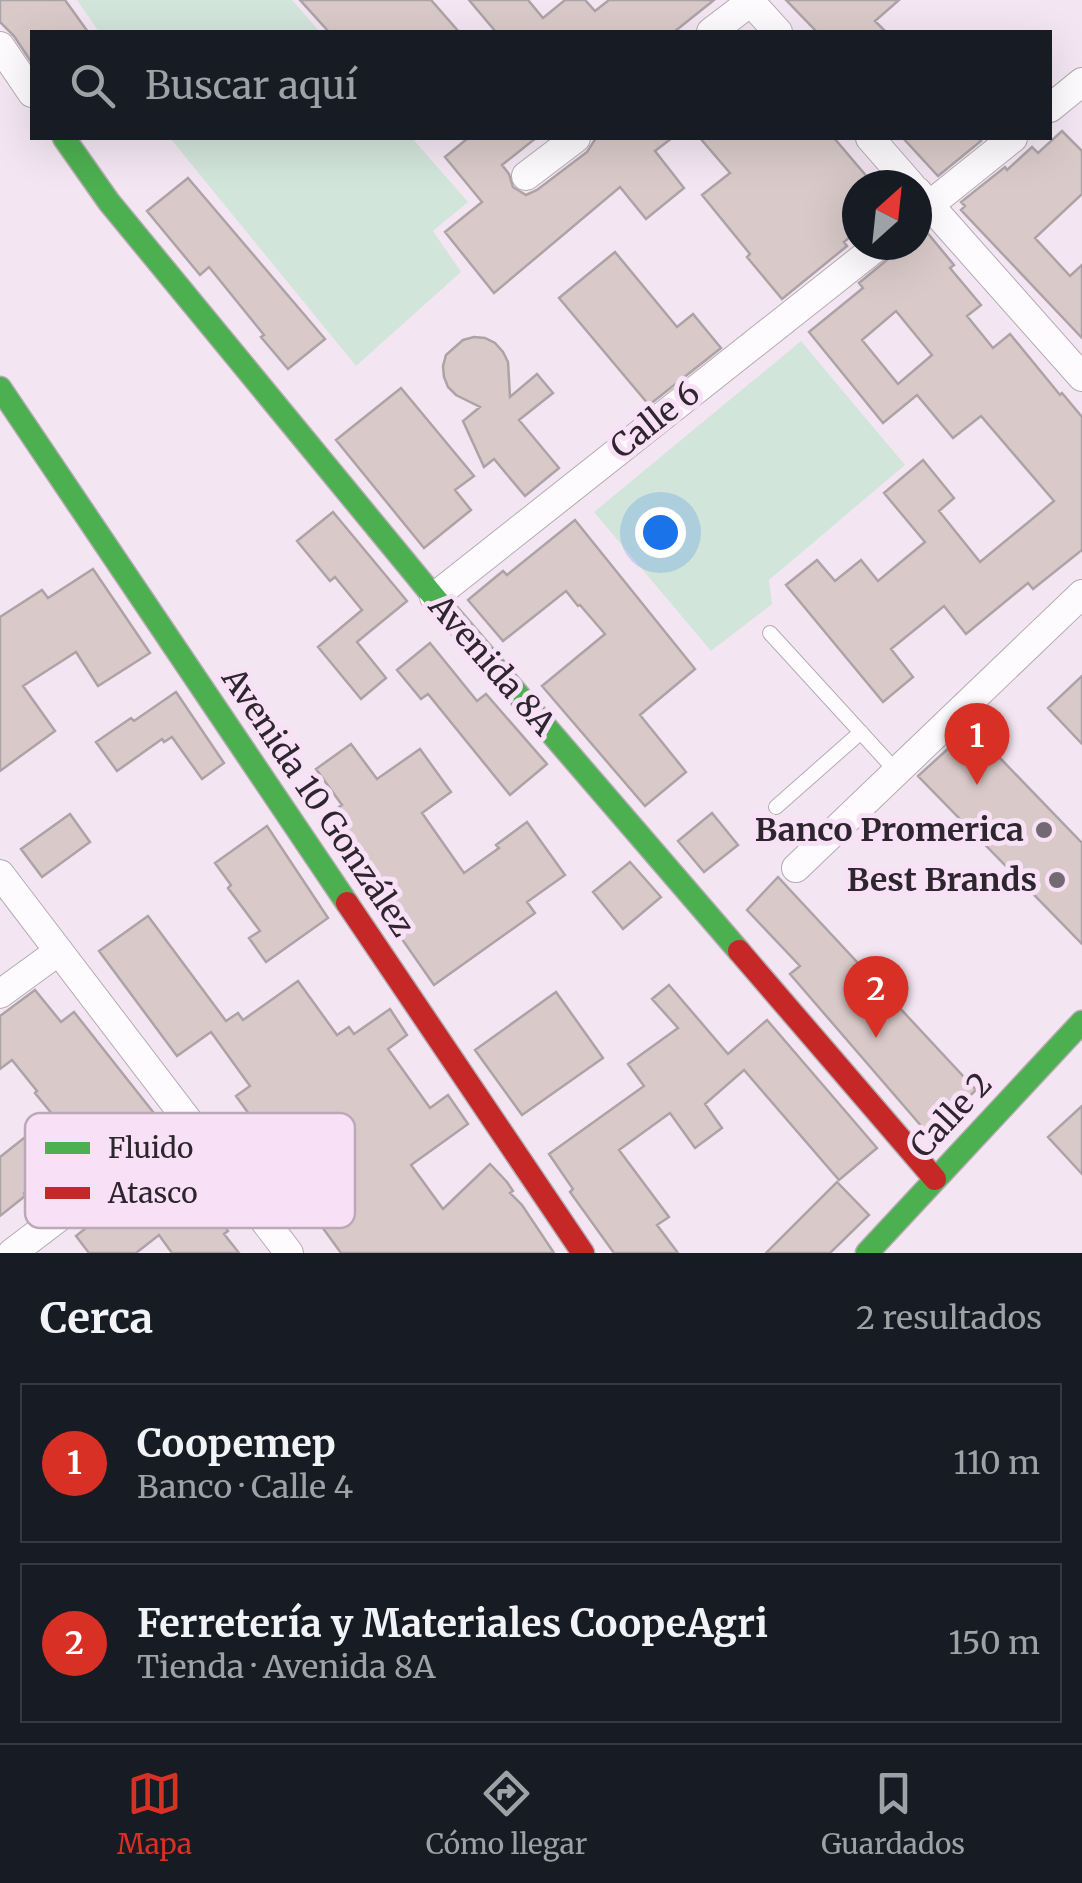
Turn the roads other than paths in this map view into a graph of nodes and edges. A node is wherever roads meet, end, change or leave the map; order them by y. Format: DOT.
graph roads {
  1 [pos="751,1"];
  2 [pos="715,30"];
  3 [pos="776,30"];
  4 [pos="0,46"];
  5 [pos="1082,82"];
  6 [pos="30,89"];
  7 [pos="1052,106"];
  8 [pos="65,140"];
  9 [pos="573,140"];
  10 [pos="872,140"];
  11 [pos="1010,140"];
  12 [pos="896,170"];
  13 [pos="526,176"];
  14 [pos="932,191"];
  15 [pos="932,213"];
  16 [pos="859,260"];
  17 [pos="1082,377"];
  18 [pos="0,388"];
  19 [pos="1082,594"];
  20 [pos="434,597"];
  21 [pos="770,633"];
  22 [pos="861,732"];
  23 [pos="897,772"];
  24 [pos="776,806"];
  25 [pos="796,868"];
  26 [pos="0,874"];
  27 [pos="59,951"];
  28 [pos="0,994"];
  29 [pos="1082,1022"];
  30 [pos="182,1113"];
  31 [pos="935,1179"];
  32 [pos="45,1228"];
  33 [pos="269,1228"];
  34 [pos="12,1253"];
  35 [pos="288,1253"];
  36 [pos="582,1253"];
  37 [pos="867,1253"];
  1 -- 2 [label="street"];
  1 -- 3 [label="street"];
  4 -- 6 [label="street"];
  5 -- 7 [label="street"];
  8 -- 20 [label="street, Avenida 8A"];
  9 -- 13 [label="street"];
  10 -- 12 [label="street"];
  11 -- 14 [label="street"];
  15 -- 17 [label="street"];
  16 -- 20 [label="street, Calle 6"];
  18 -- 36 [label="street, Avenida 10 González"];
  19 -- 23 [label="street"];
  20 -- 31 [label="street, Avenida 8A"];
  21 -- 22 [label="lane"];
  22 -- 23 [label="lane"];
  22 -- 24 [label="lane"];
  23 -- 25 [label="street"];
  26 -- 27 [label="street"];
  27 -- 28 [label="street"];
  27 -- 30 [label="street"];
  29 -- 31 [label="street, Calle 2"];
  31 -- 37 [label="street, Calle 2"];
  32 -- 34 [label="street"];
  33 -- 35 [label="street"];
}
